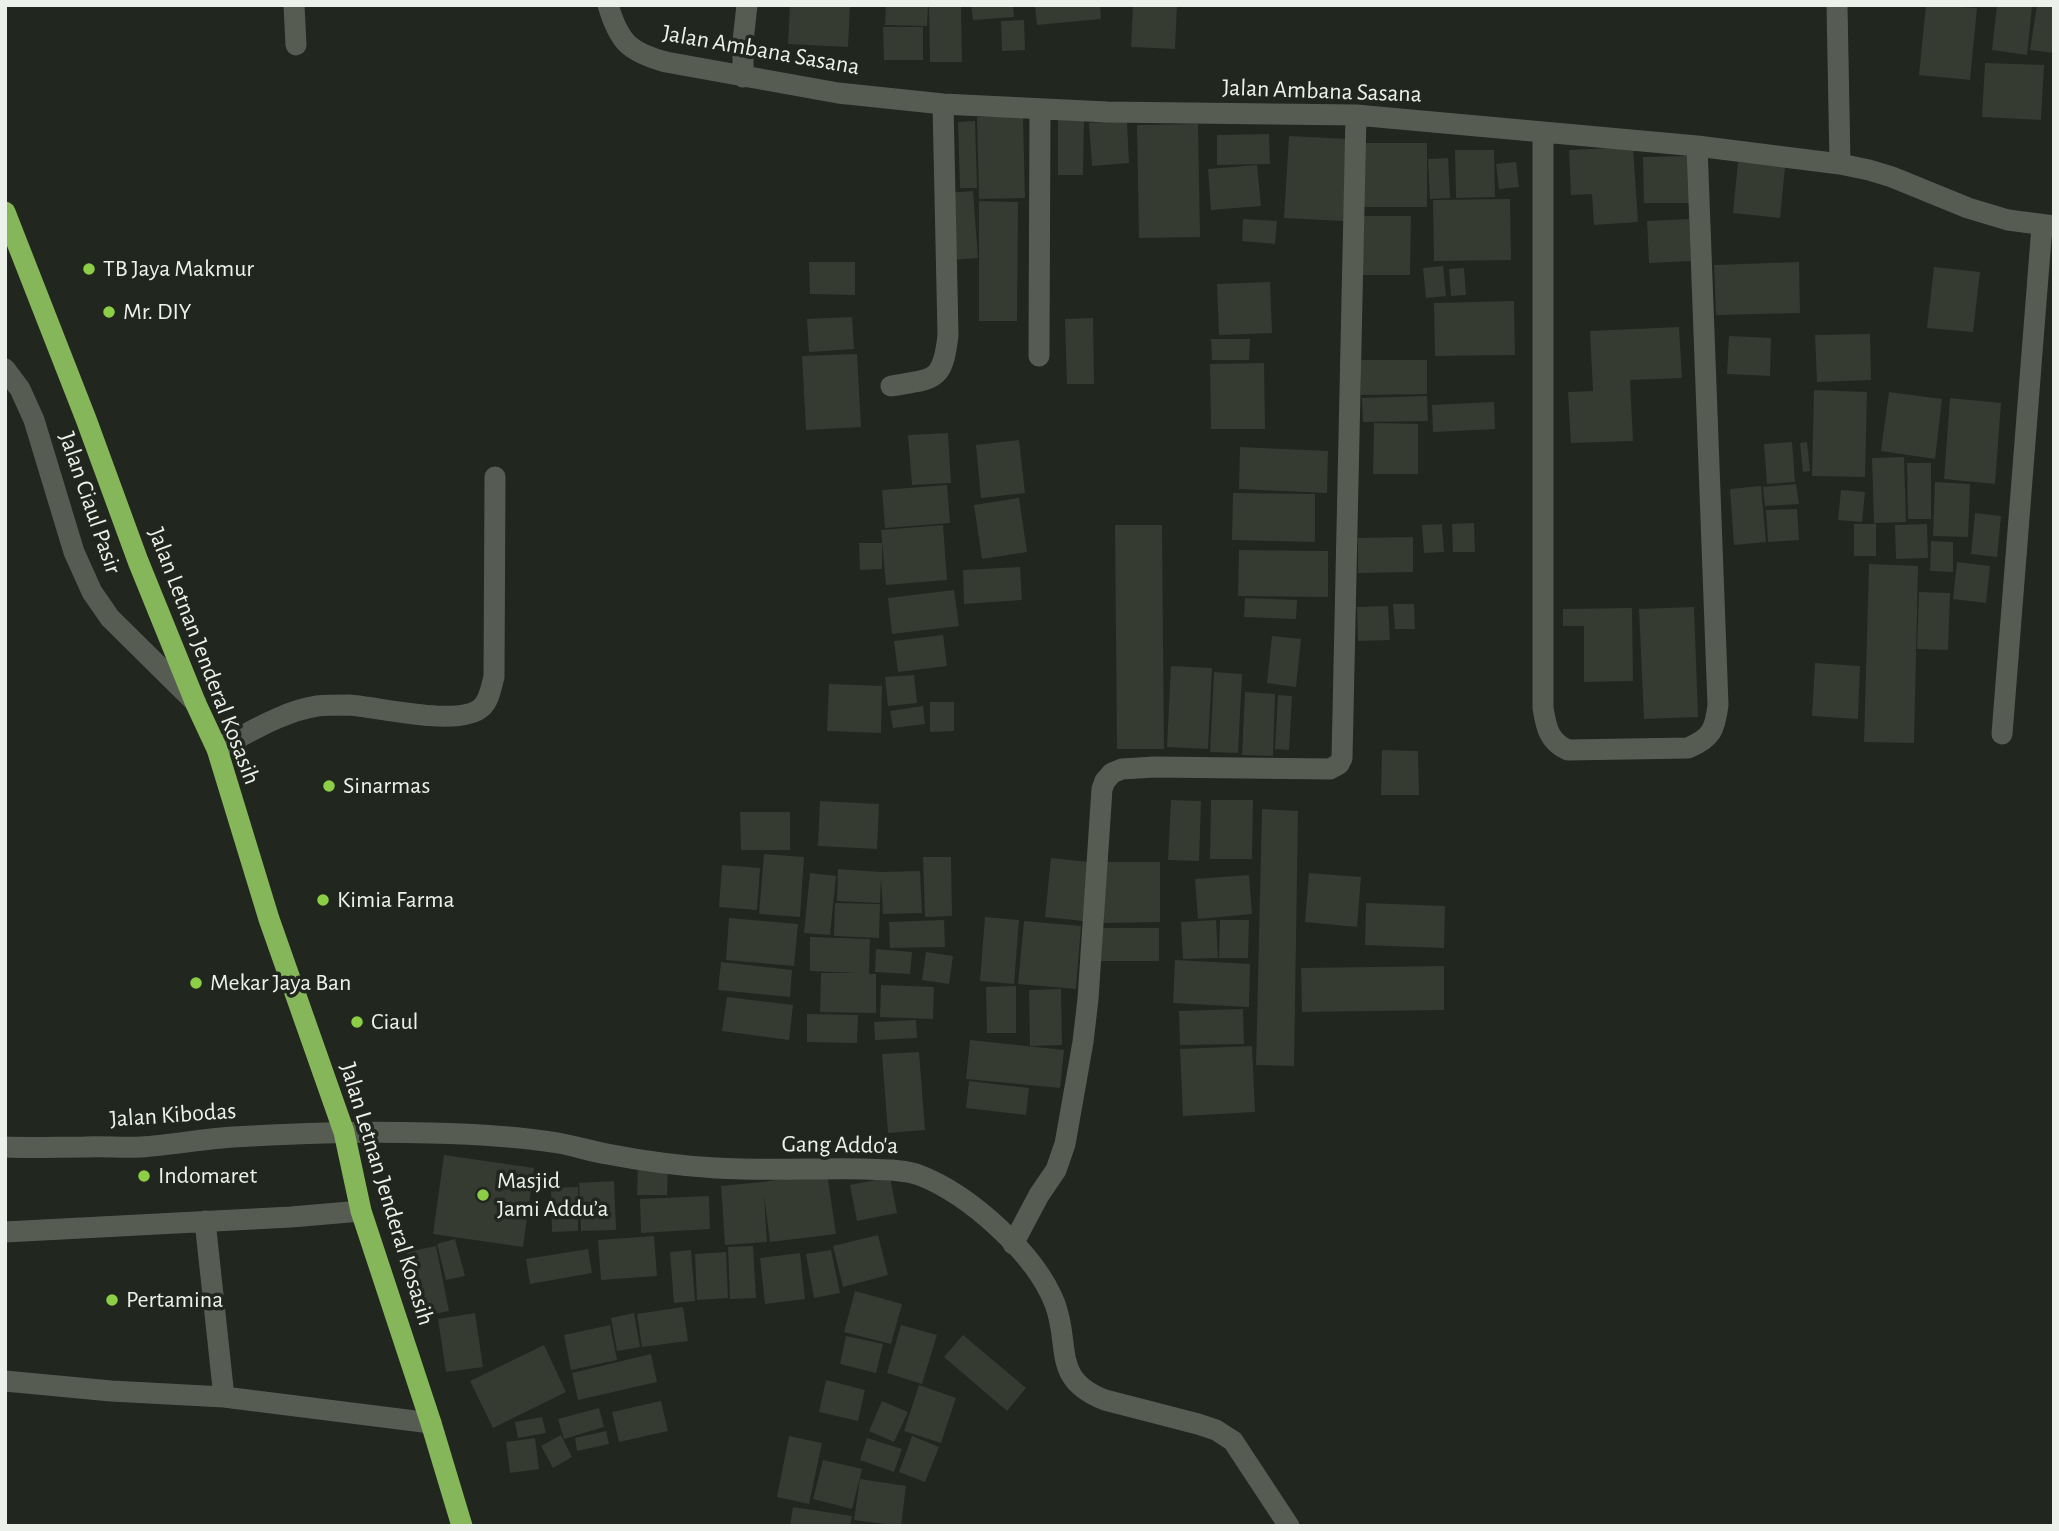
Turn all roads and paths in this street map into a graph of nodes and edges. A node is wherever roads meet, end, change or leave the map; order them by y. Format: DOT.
graph roads {
  1 [pos="293,5"];
  2 [pos="608,5"];
  3 [pos="747,5"];
  4 [pos="1837,5"];
  5 [pos="296,45"];
  6 [pos="743,77"];
  7 [pos="943,104"];
  8 [pos="1040,109"];
  9 [pos="1356,115"];
  10 [pos="1543,133"];
  11 [pos="1698,146"];
  12 [pos="1840,164"];
  13 [pos="5,212"];
  14 [pos="2048,226"];
  15 [pos="1039,356"];
  16 [pos="5,369"];
  17 [pos="891,386"];
  18 [pos="495,477"];
  19 [pos="197,704"];
  20 [pos="2002,734"];
  21 [pos="217,749"];
  22 [pos="344,1132"];
  23 [pos="5,1147"];
  24 [pos="361,1211"];
  25 [pos="205,1221"];
  26 [pos="5,1232"];
  27 [pos="1013,1244"];
  28 [pos="5,1381"];
  29 [pos="224,1397"];
  30 [pos="431,1423"];
  31 [pos="462,1526"];
  32 [pos="1289,1526"];
  1 -- 5 [label="street"];
  2 -- 6 [label="street, Jalan Ambana Sasana"];
  3 -- 6 [label="street"];
  4 -- 12 [label="street"];
  6 -- 7 [label="street, Jalan Ambana Sasana"];
  7 -- 8 [label="street, Jalan Ambana Sasana"];
  7 -- 17 [label="street"];
  8 -- 9 [label="street, Jalan Ambana Sasana"];
  8 -- 15 [label="street"];
  9 -- 10 [label="street, Jalan Ambana Sasana"];
  9 -- 27 [label="street"];
  10 -- 11 [label="street, Jalan Ambana Sasana"];
  10 -- 11 [label="street"];
  11 -- 12 [label="street, Jalan Ambana Sasana"];
  12 -- 14 [label="street, Jalan Ambana Sasana"];
  13 -- 19 [label="highway, Jalan Letnan Jenderal Kosasih"];
  14 -- 20 [label="street"];
  16 -- 19 [label="street, Jalan Ciaul Pasir"];
  18 -- 21 [label="street"];
  19 -- 21 [label="highway, Jalan Letnan Jenderal Kosasih"];
  21 -- 22 [label="highway, Jalan Letnan Jenderal Kosasih"];
  22 -- 23 [label="street, Jalan Kibodas"];
  22 -- 24 [label="highway, Jalan Letnan Jenderal Kosasih"];
  22 -- 27 [label="street, Gang Addo'a"];
  24 -- 25 [label="street"];
  24 -- 30 [label="highway, Jalan Letnan Jenderal Kosasih"];
  25 -- 26 [label="street"];
  25 -- 29 [label="street"];
  27 -- 32 [label="street, Gang Addo'a"];
  28 -- 29 [label="street"];
  29 -- 30 [label="street"];
  30 -- 31 [label="highway, Jalan Letnan Jenderal Kosasih"];
}
